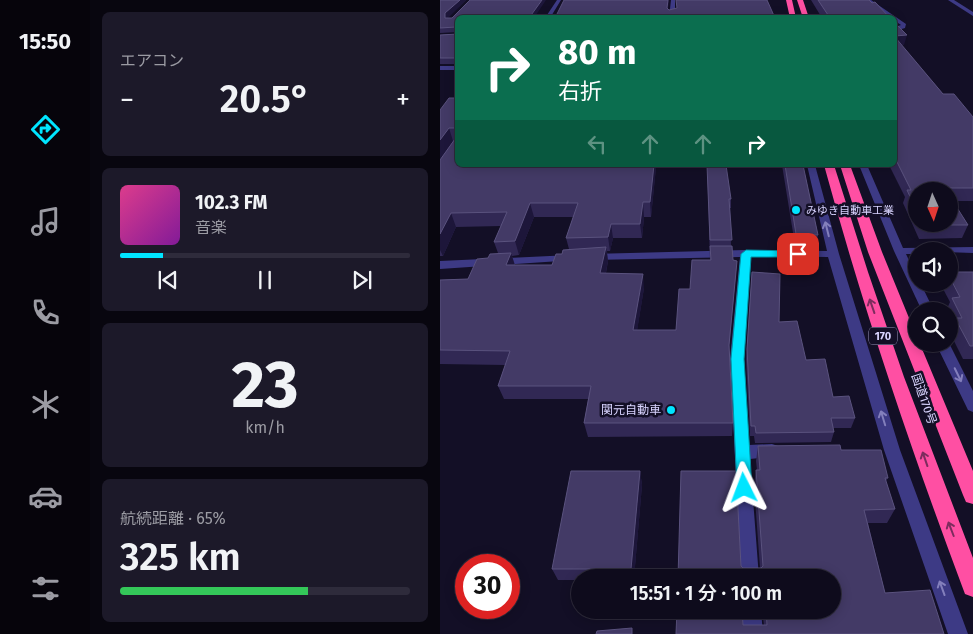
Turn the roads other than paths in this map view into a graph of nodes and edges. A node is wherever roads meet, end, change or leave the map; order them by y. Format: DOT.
graph roads {
  1 [pos="559,0"];
  2 [pos="673,0"];
  3 [pos="789,0"];
  4 [pos="800,0"];
  5 [pos="868,0"];
  6 [pos="950,0"];
  7 [pos="959,0"];
  8 [pos="973,9"];
  9 [pos="973,14"];
  10 [pos="549,15"];
  11 [pos="672,15"];
  12 [pos="792,15"];
  13 [pos="805,15"];
  14 [pos="889,15"];
  15 [pos="897,20"];
  16 [pos="897,28"];
  17 [pos="440,68"];
  18 [pos="455,68"];
  19 [pos="812,167"];
  20 [pos="830,167"];
  21 [pos="846,167"];
  22 [pos="864,167"];
  23 [pos="973,250"];
  24 [pos="899,251"];
  25 [pos="746,254"];
  26 [pos="834,254"];
  27 [pos="440,265"];
  28 [pos="924,302"];
  29 [pos="947,352"];
  30 [pos="973,406"];
  31 [pos="874,450"];
  32 [pos="892,450"];
  33 [pos="789,451"];
  34 [pos="742,452"];
  35 [pos="973,495"];
  36 [pos="749,569"];
  37 [pos="973,586"];
  38 [pos="752,619"];
  39 [pos="753,634"];
  40 [pos="958,634"];
  1 -- 10 [label="street"];
  2 -- 11 [label="street"];
  3 -- 12 [label="highway"];
  4 -- 13 [label="highway"];
  5 -- 14 [label="street"];
  6 -- 9 [label="street"];
  7 -- 8 [label="street"];
  15 -- 16 [label="street"];
  17 -- 18 [label="street"];
  26 -- 19 [label="street, one-way"];
  37 -- 20 [label="highway, 国道170号 / 170, one-way"];
  21 -- 35 [label="highway, 国道170号 / 170"];
  22 -- 24 [label="street"];
  23 -- 24 [label="street"];
  24 -- 28 [label="street"];
  25 -- 26 [label="street"];
  25 -- 27 [label="street"];
  25 -- 34 [label="street"];
  32 -- 26 [label="street, one-way"];
  29 -- 30 [label="street, one-way"];
  31 -- 32 [label="street"];
  40 -- 32 [label="street, one-way"];
  33 -- 34 [label="street"];
  34 -- 36 [label="street"];
  38 -- 39 [label="street"];
}
